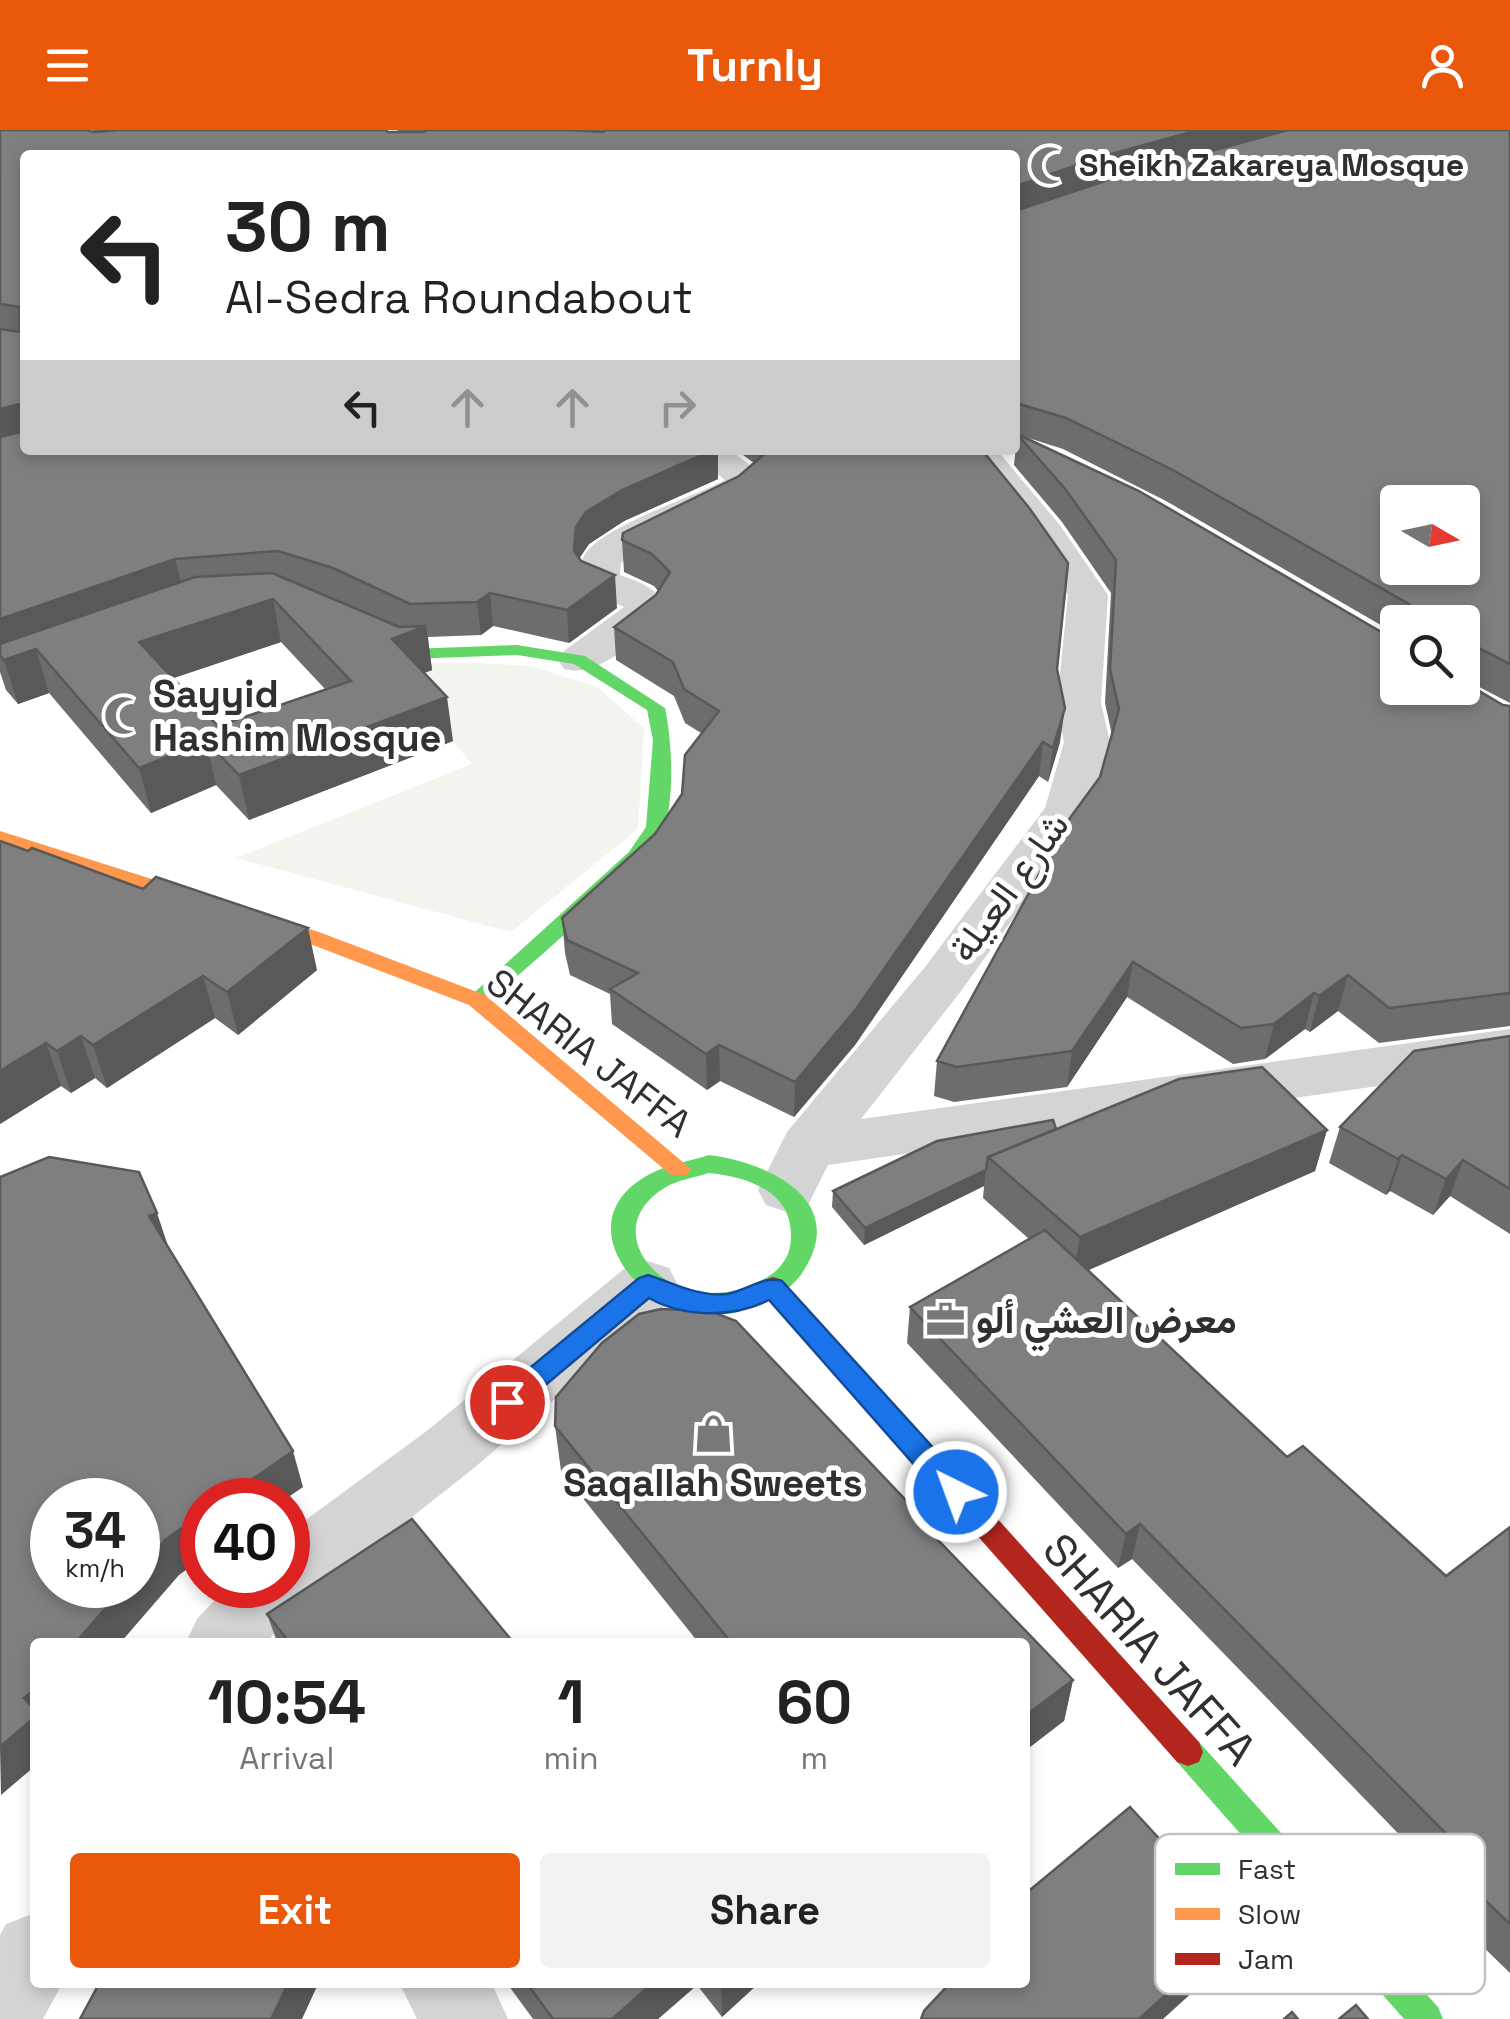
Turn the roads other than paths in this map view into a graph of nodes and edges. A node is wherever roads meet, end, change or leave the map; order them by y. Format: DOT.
graph roads {
  1 [pos="713,455"];
  2 [pos="982,455"];
  3 [pos="339,621"];
  4 [pos="579,660"];
  5 [pos="0,837"];
  6 [pos="477,1000"];
  7 [pos="1510,1048"];
  8 [pos="797,1168"];
  9 [pos="680,1169"];
  10 [pos="648,1285"];
  11 [pos="773,1288"];
  12 [pos="310,1556"];
  13 [pos="253,1608"];
  14 [pos="226,1638"];
  15 [pos="1261,1834"];
  16 [pos="30,1962"];
  17 [pos="444,1988"];
  18 [pos="1404,1994"];
  19 [pos="0,2014"];
  20 [pos="467,2019"];
  21 [pos="1426,2019"];
  1 -- 4 [label="street"];
  2 -- 8 [label="street, شارع العيلة"];
  3 -- 4 [label="street"];
  4 -- 6 [label="street"];
  5 -- 6 [label="street, SHARIA JAFFA"];
  6 -- 9 [label="street, SHARIA JAFFA"];
  7 -- 8 [label="street"];
  8 -- 9 [label="street"];
  8 -- 11 [label="street"];
  9 -- 10 [label="street"];
  10 -- 11 [label="street"];
  10 -- 12 [label="street"];
  11 -- 15 [label="street, SHARIA JAFFA"];
  13 -- 14 [label="street"];
  16 -- 19 [label="street"];
  17 -- 20 [label="street"];
  18 -- 21 [label="street, SHARIA JAFFA"];
}
